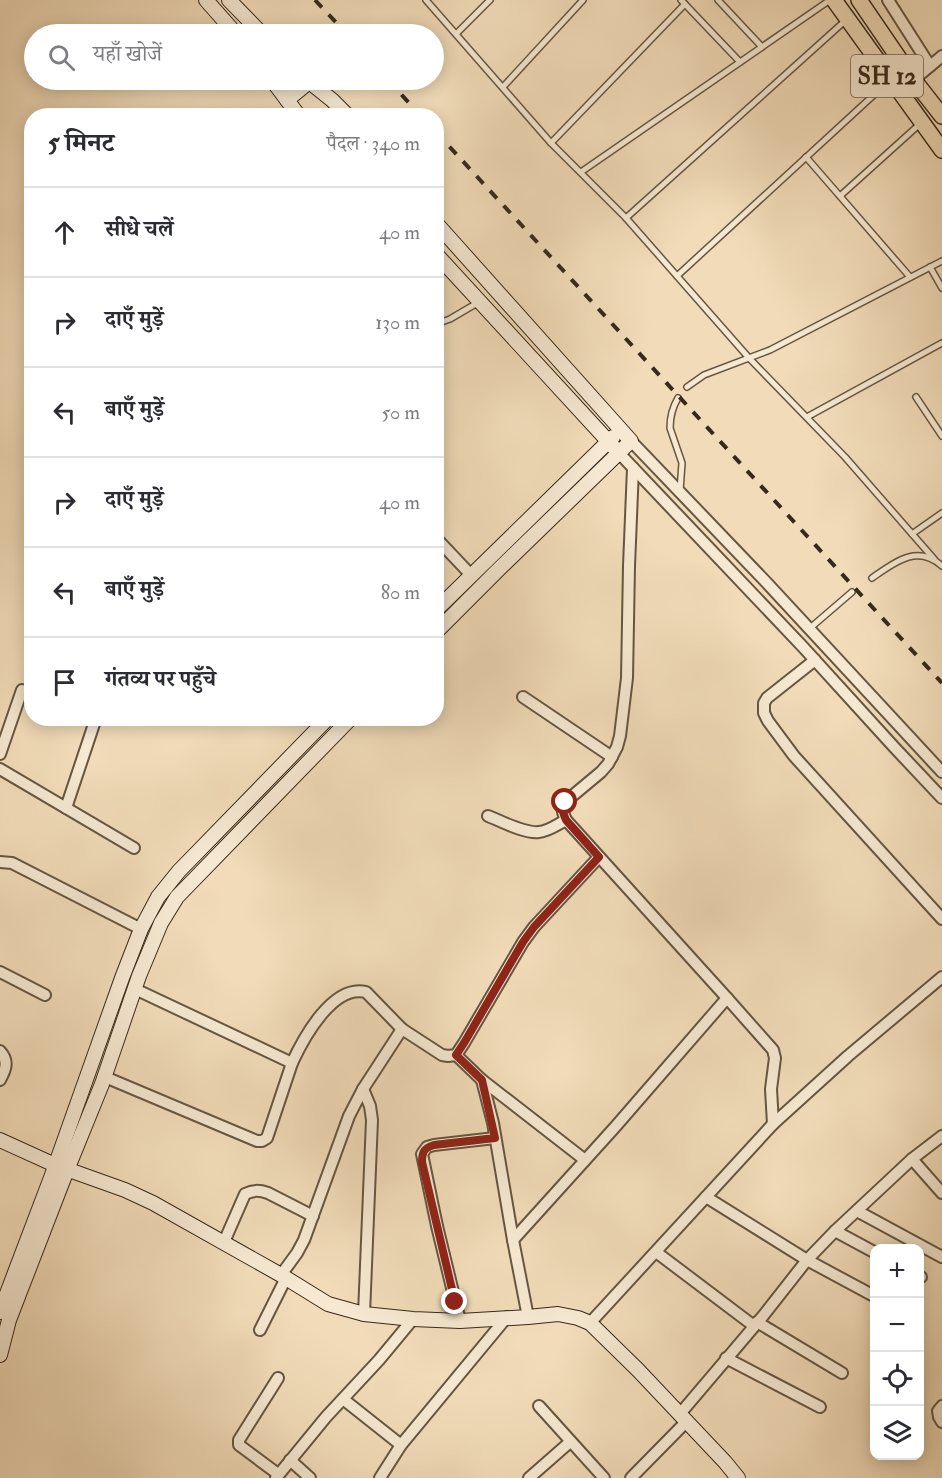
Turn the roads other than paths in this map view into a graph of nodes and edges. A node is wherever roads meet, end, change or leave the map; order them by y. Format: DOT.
graph roads {
  1 [pos="206,0"];
  2 [pos="230,0"];
  3 [pos="426,0"];
  4 [pos="490,0"];
  5 [pos="583,0"];
  6 [pos="718,0"];
  7 [pos="832,0"];
  8 [pos="859,0"];
  9 [pos="888,0"];
  10 [pos="683,2"];
  11 [pos="847,19"];
  12 [pos="227,24"];
  13 [pos="253,24"];
  14 [pos="456,34"];
  15 [pos="762,47"];
  16 [pos="942,56"];
  17 [pos="740,62"];
  18 [pos="930,66"];
  19 [pos="913,79"];
  20 [pos="894,86"];
  21 [pos="503,87"];
  22 [pos="280,90"];
  23 [pos="298,90"];
  24 [pos="320,90"];
  25 [pos="287,100"];
  26 [pos="293,108"];
  27 [pos="340,108"];
  28 [pos="942,116"];
  29 [pos="921,123"];
  30 [pos="551,143"];
  31 [pos="942,150"];
  32 [pos="806,157"];
  33 [pos="580,172"];
  34 [pos="840,196"];
  35 [pos="626,218"];
  36 [pos="444,232"];
  37 [pos="942,261"];
  38 [pos="444,263"];
  39 [pos="930,267"];
  40 [pos="677,276"];
  41 [pos="910,277"];
  42 [pos="942,288"];
  43 [pos="480,301"];
  44 [pos="444,321"];
  45 [pos="942,343"];
  46 [pos="749,358"];
  47 [pos="687,387"];
  48 [pos="916,397"];
  49 [pos="678,398"];
  50 [pos="807,417"];
  51 [pos="620,430"];
  52 [pos="942,436"];
  53 [pos="631,441"];
  54 [pos="608,442"];
  55 [pos="619,453"];
  56 [pos="633,468"];
  57 [pos="680,492"];
  58 [pos="942,513"];
  59 [pos="912,534"];
  60 [pos="444,546"];
  61 [pos="934,559"];
  62 [pos="942,566"];
  63 [pos="471,575"];
  64 [pos="872,578"];
  65 [pos="852,592"];
  66 [pos="444,602"];
  67 [pos="444,624"];
  68 [pos="809,629"];
  69 [pos="815,660"];
  70 [pos="22,690"];
  71 [pos="523,697"];
  72 [pos="93,726"];
  73 [pos="320,726"];
  74 [pos="343,726"];
  75 [pos="0,754"];
  76 [pos="612,757"];
  77 [pos="0,769"];
  78 [pos="942,772"];
  79 [pos="942,798"];
  80 [pos="66,808"];
  81 [pos="488,816"];
  82 [pos="566,820"];
  83 [pos="134,849"];
  84 [pos="599,857"];
  85 [pos="0,862"];
  86 [pos="942,919"];
  87 [pos="141,929"];
  88 [pos="0,972"];
  89 [pos="942,977"];
  90 [pos="135,989"];
  91 [pos="45,995"];
  92 [pos="727,998"];
  93 [pos="402,1029"];
  94 [pos="0,1051"];
  95 [pos="456,1055"];
  96 [pos="292,1063"];
  97 [pos="105,1077"];
  98 [pos="0,1080"];
  99 [pos="482,1080"];
  100 [pos="363,1089"];
  101 [pos="773,1124"];
  102 [pos="942,1136"];
  103 [pos="495,1138"];
  104 [pos="0,1140"];
  105 [pos="912,1159"];
  106 [pos="585,1160"];
  107 [pos="61,1167"];
  108 [pos="942,1193"];
  109 [pos="706,1197"];
  110 [pos="857,1211"];
  111 [pos="313,1216"];
  112 [pos="835,1231"];
  113 [pos="513,1240"];
  114 [pos="224,1242"];
  115 [pos="870,1250"];
  116 [pos="656,1252"];
  117 [pos="942,1257"];
  118 [pos="807,1260"];
  119 [pos="284,1277"];
  120 [pos="870,1294"];
  121 [pos="0,1312"];
  122 [pos="364,1314"];
  123 [pos="507,1317"];
  124 [pos="528,1317"];
  125 [pos="413,1319"];
  126 [pos="460,1321"];
  127 [pos="590,1323"];
  128 [pos="756,1324"];
  129 [pos="260,1330"];
  130 [pos="0,1355"];
  131 [pos="726,1358"];
  132 [pos="842,1373"];
  133 [pos="278,1378"];
  134 [pos="343,1399"];
  135 [pos="538,1406"];
  136 [pos="942,1406"];
  137 [pos="820,1407"];
  138 [pos="683,1418"];
  139 [pos="942,1422"];
  140 [pos="570,1442"];
  141 [pos="401,1445"];
  142 [pos="290,1460"];
  143 [pos="277,1476"];
  144 [pos="310,1478"];
  145 [pos="380,1478"];
  146 [pos="529,1478"];
  147 [pos="604,1478"];
  148 [pos="631,1478"];
  149 [pos="738,1478"];
  1 -- 12 [label="main road"];
  2 -- 13 [label="main road"];
  3 -- 14 [label="lane"];
  4 -- 14 [label="lane"];
  5 -- 21 [label="lane"];
  6 -- 15 [label="lane"];
  7 -- 11 [label="main road, SH 12"];
  7 -- 15 [label="lane"];
  8 -- 19 [label="main road, SH 12"];
  9 -- 18 [label="street"];
  10 -- 17 [label="lane"];
  10 -- 30 [label="lane"];
  11 -- 20 [label="main road, SH 12"];
  11 -- 35 [label="lane"];
  14 -- 21 [label="lane"];
  15 -- 17 [label="lane"];
  16 -- 18 [label="street"];
  17 -- 33 [label="lane"];
  18 -- 19 [label="street"];
  19 -- 20 [label="street"];
  19 -- 28 [label="main road, SH 12"];
  20 -- 29 [label="main road, SH 12"];
  20 -- 32 [label="lane"];
  21 -- 30 [label="lane"];
  22 -- 25 [label="main road"];
  23 -- 25 [label="main road"];
  24 -- 27 [label="main road"];
  25 -- 26 [label="main road"];
  29 -- 31 [label="main road, SH 12"];
  29 -- 34 [label="lane"];
  30 -- 33 [label="lane"];
  32 -- 34 [label="lane"];
  32 -- 40 [label="lane"];
  33 -- 35 [label="lane"];
  34 -- 41 [label="lane"];
  35 -- 40 [label="lane"];
  36 -- 51 [label="main road"];
  37 -- 39 [label="lane"];
  38 -- 43 [label="main road"];
  39 -- 41 [label="lane"];
  39 -- 42 [label="lane"];
  40 -- 46 [label="lane"];
  41 -- 46 [label="lane"];
  43 -- 44 [label="lane"];
  43 -- 54 [label="main road"];
  45 -- 50 [label="lane"];
  46 -- 47 [label="lane"];
  46 -- 50 [label="lane"];
  48 -- 52 [label="lane"];
  49 -- 57 [label="lane"];
  50 -- 59 [label="lane"];
  51 -- 53 [label="main road"];
  51 -- 54 [label="main road"];
  53 -- 55 [label="main road"];
  53 -- 57 [label="street"];
  54 -- 55 [label="main road"];
  54 -- 63 [label="main road"];
  55 -- 56 [label="street"];
  55 -- 67 [label="main road"];
  56 -- 69 [label="street"];
  56 -- 76 [label="street"];
  57 -- 68 [label="street"];
  58 -- 59 [label="lane"];
  59 -- 61 [label="lane"];
  60 -- 63 [label="street"];
  61 -- 62 [label="lane"];
  61 -- 64 [label="lane"];
  63 -- 66 [label="main road"];
  65 -- 68 [label="lane"];
  68 -- 78 [label="street"];
  69 -- 79 [label="street"];
  69 -- 86 [label="street"];
  70 -- 75 [label="street"];
  71 -- 76 [label="street"];
  72 -- 80 [label="street"];
  73 -- 87 [label="main road"];
  74 -- 90 [label="main road"];
  76 -- 82 [label="street"];
  77 -- 80 [label="street"];
  80 -- 83 [label="street"];
  81 -- 82 [label="street"];
  82 -- 84 [label="street"];
  84 -- 92 [label="street"];
  84 -- 95 [label="street"];
  85 -- 87 [label="street"];
  87 -- 107 [label="main road"];
  88 -- 91 [label="street"];
  89 -- 101 [label="street"];
  90 -- 96 [label="street"];
  90 -- 97 [label="main road"];
  92 -- 101 [label="street"];
  92 -- 106 [label="street"];
  93 -- 95 [label="street"];
  93 -- 96 [label="street"];
  93 -- 100 [label="street"];
  94 -- 98 [label="street"];
  95 -- 99 [label="street"];
  96 -- 97 [label="street"];
  97 -- 107 [label="main road"];
  99 -- 103 [label="street"];
  99 -- 106 [label="street"];
  100 -- 111 [label="street"];
  100 -- 122 [label="street"];
  101 -- 109 [label="street"];
  102 -- 105 [label="street"];
  103 -- 113 [label="street"];
  103 -- 126 [label="street"];
  104 -- 107 [label="main road"];
  105 -- 108 [label="street"];
  105 -- 110 [label="street"];
  106 -- 113 [label="street"];
  107 -- 114 [label="main road"];
  107 -- 121 [label="main road"];
  107 -- 130 [label="main road"];
  109 -- 116 [label="street"];
  109 -- 118 [label="street"];
  110 -- 112 [label="street"];
  110 -- 117 [label="street"];
  111 -- 114 [label="street"];
  111 -- 119 [label="street"];
  112 -- 115 [label="street"];
  112 -- 118 [label="street"];
  113 -- 124 [label="street"];
  114 -- 119 [label="main road"];
  116 -- 127 [label="street"];
  116 -- 128 [label="street"];
  118 -- 120 [label="street"];
  118 -- 128 [label="street"];
  119 -- 122 [label="main road"];
  119 -- 129 [label="street"];
  122 -- 125 [label="main road"];
  123 -- 124 [label="main road"];
  123 -- 126 [label="main road"];
  123 -- 141 [label="street"];
  124 -- 127 [label="main road"];
  125 -- 126 [label="main road"];
  125 -- 134 [label="street"];
  127 -- 138 [label="main road"];
  128 -- 131 [label="street"];
  128 -- 132 [label="street"];
  131 -- 137 [label="street"];
  131 -- 138 [label="street"];
  133 -- 143 [label="street"];
  134 -- 141 [label="street"];
  134 -- 142 [label="street"];
  135 -- 140 [label="street"];
  136 -- 139 [label="street"];
  138 -- 148 [label="street"];
  138 -- 149 [label="main road"];
  140 -- 146 [label="street"];
  140 -- 147 [label="street"];
  141 -- 145 [label="street"];
  142 -- 143 [label="street"];
  142 -- 144 [label="street"];
}
